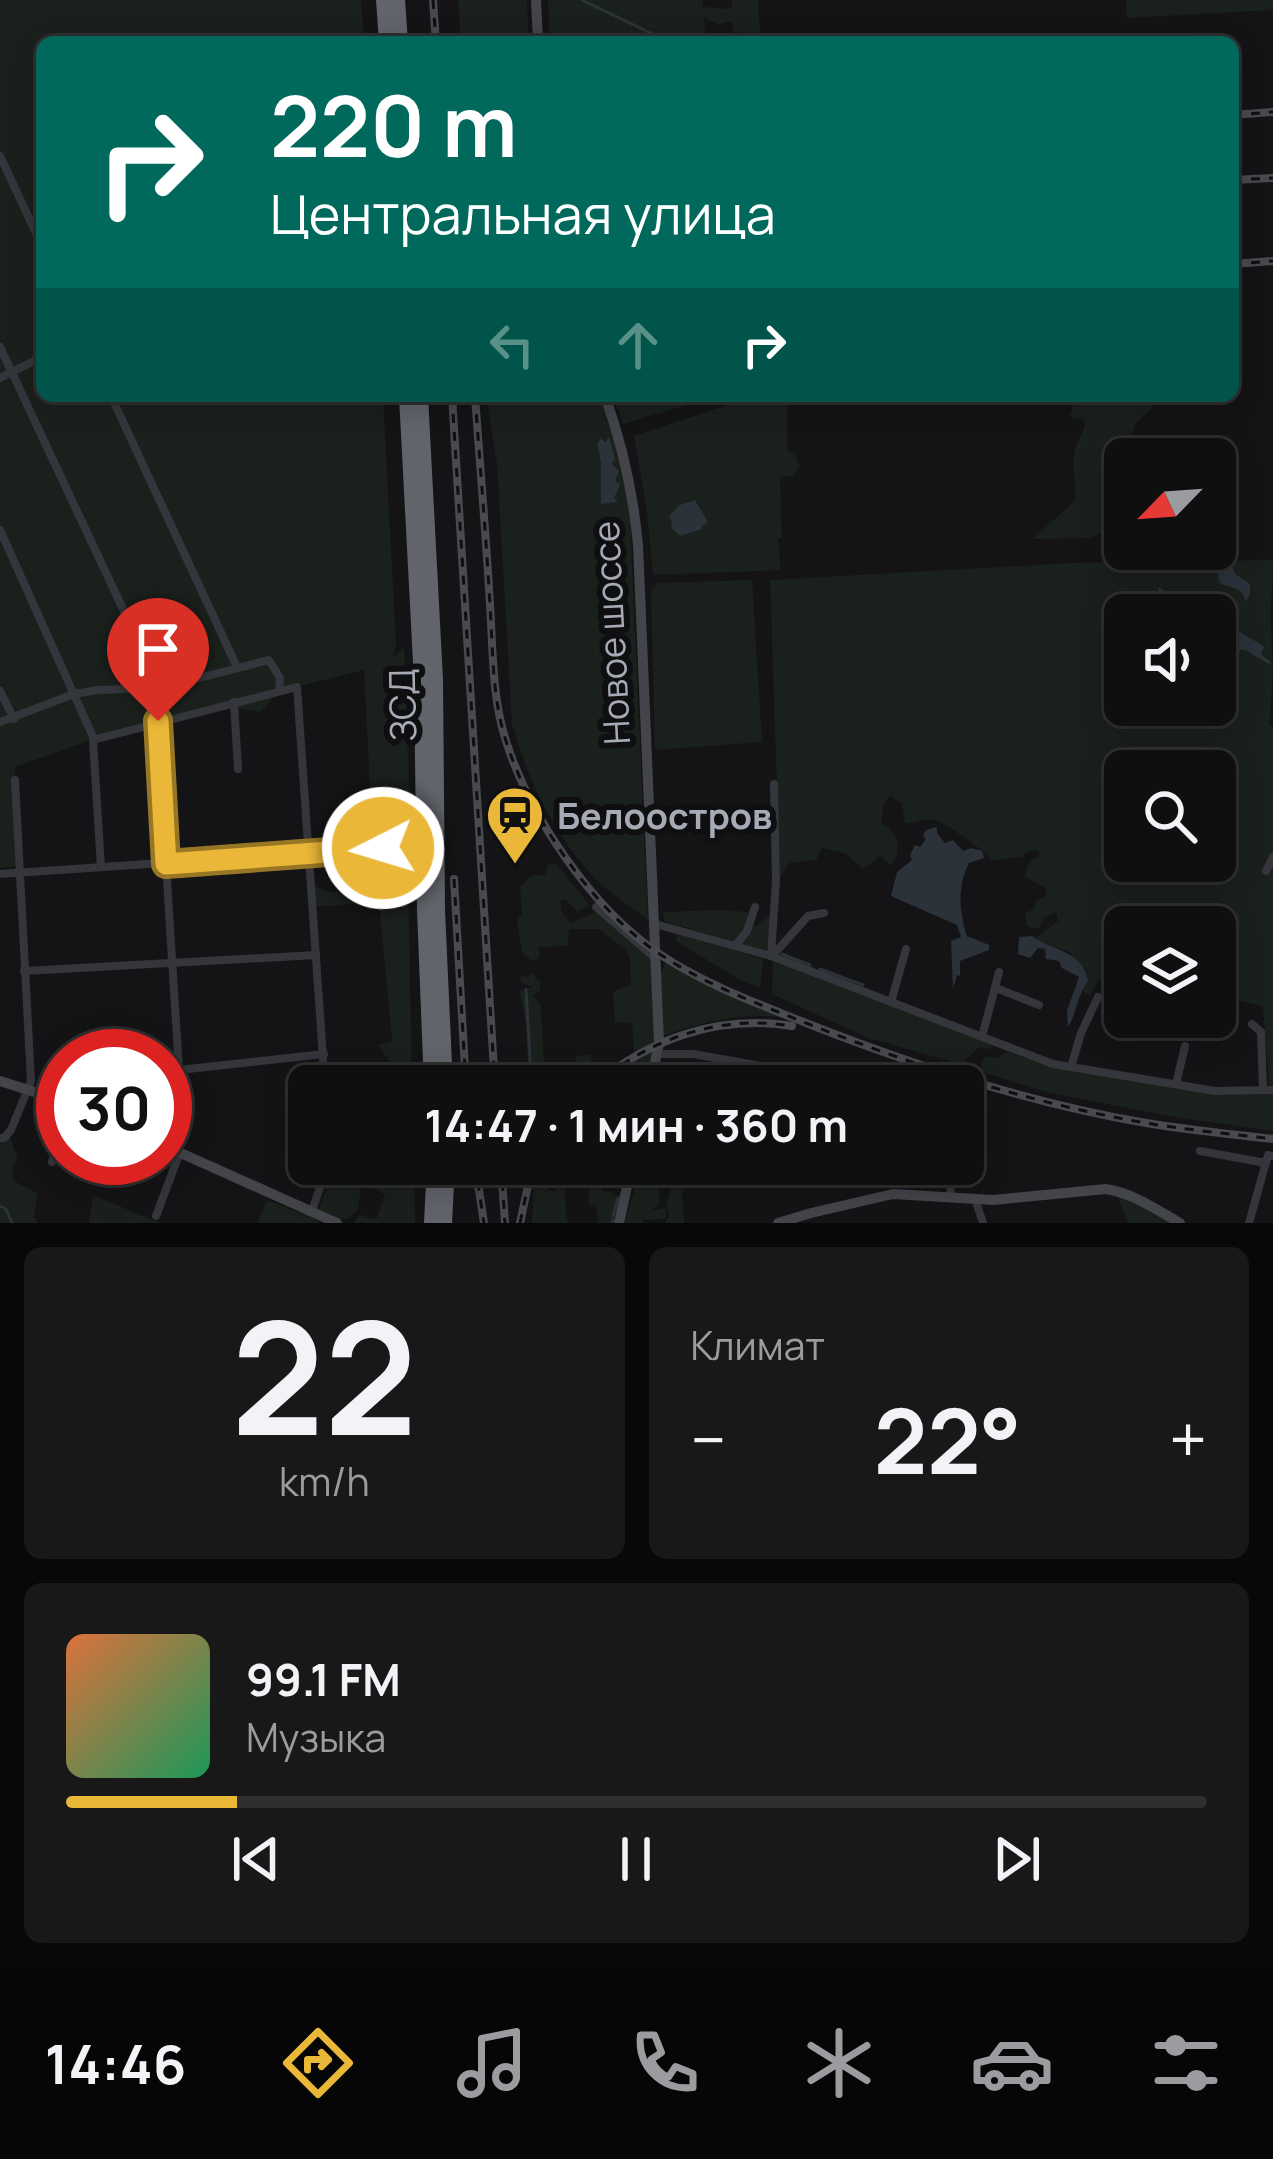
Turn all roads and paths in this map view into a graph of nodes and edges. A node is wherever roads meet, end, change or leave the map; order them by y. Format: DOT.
graph roads {
  1 [pos="384,0"];
  2 [pos="398,0"];
  3 [pos="536,0"];
  4 [pos="387,36"];
  5 [pos="400,36"];
  6 [pos="538,36"];
  7 [pos="0,156"];
  8 [pos="36,233"];
  9 [pos="0,347"];
  10 [pos="36,360"];
  11 [pos="11,373"];
  12 [pos="0,378"];
  13 [pos="115,402"];
  14 [pos="407,402"];
  15 [pos="420,402"];
  16 [pos="607,402"];
  17 [pos="0,530"];
  18 [pos="237,667"];
  19 [pos="160,688"];
  20 [pos="0,691"];
  21 [pos="279,691"];
  22 [pos="74,694"];
  23 [pos="234,702"];
  24 [pos="14,719"];
  25 [pos="158,721"];
  26 [pos="0,722"];
  27 [pos="94,739"];
  28 [pos="238,770"];
  29 [pos="15,780"];
  30 [pos="774,784"];
  31 [pos="383,848"];
  32 [pos="310,854"];
  33 [pos="1273,856"];
  34 [pos="166,864"];
  35 [pos="100,867"];
  36 [pos="1266,871"];
  37 [pos="22,872"];
  38 [pos="0,874"];
  39 [pos="755,907"];
  40 [pos="596,908"];
  41 [pos="824,914"];
  42 [pos="655,924"];
  43 [pos="735,946"];
  44 [pos="906,949"];
  45 [pos="316,956"];
  46 [pos="771,956"];
  47 [pos="655,958"];
  48 [pos="172,964"];
  49 [pos="24,971"];
  50 [pos="999,971"];
  51 [pos="995,988"];
  52 [pos="1098,997"];
  53 [pos="891,1002"];
  54 [pos="1039,1005"];
  55 [pos="1252,1024"];
  56 [pos="435,1025"];
  57 [pos="176,1029"];
  58 [pos="982,1037"];
  59 [pos="1185,1046"];
  60 [pos="324,1054"];
  61 [pos="658,1054"];
  62 [pos="325,1065"];
  63 [pos="433,1065"];
  64 [pos="442,1065"];
  65 [pos="655,1065"];
  66 [pos="756,1065"];
  67 [pos="1071,1067"];
  68 [pos="192,1069"];
  69 [pos="0,1081"];
  70 [pos="1176,1084"];
  71 [pos="29,1089"];
  72 [pos="1268,1090"];
  73 [pos="36,1091"];
  74 [pos="6,1136"];
  75 [pos="1200,1151"];
  76 [pos="192,1159"];
  77 [pos="1270,1159"];
  78 [pos="168,1185"];
  79 [pos="321,1185"];
  80 [pos="434,1185"];
  81 [pos="446,1185"];
  82 [pos="627,1185"];
  83 [pos="950,1185"];
  84 [pos="951,1198"];
  85 [pos="975,1199"];
  86 [pos="312,1211"];
  87 [pos="156,1216"];
  88 [pos="336,1223"];
  89 [pos="432,1223"];
  90 [pos="444,1223"];
  91 [pos="619,1223"];
  92 [pos="778,1223"];
  93 [pos="983,1223"];
  94 [pos="1180,1223"];
  95 [pos="1250,1223"];
  1 -- 4 [label="highway"];
  2 -- 5 [label="highway"];
  3 -- 6 [label="main road"];
  7 -- 8 [label="street"];
  9 -- 11 [label="street"];
  10 -- 11 [label="street"];
  11 -- 12 [label="street"];
  11 -- 19 [label="street"];
  13 -- 18 [label="street"];
  14 -- 56 [label="highway, ЗСД"];
  15 -- 56 [label="highway, ЗСД"];
  16 -- 42 [label="main road, Новое шоссе"];
  17 -- 22 [label="street"];
  18 -- 19 [label="street"];
  18 -- 21 [label="street"];
  19 -- 22 [label="street"];
  20 -- 24 [label="street"];
  21 -- 23 [label="street"];
  21 -- 32 [label="street"];
  22 -- 24 [label="street"];
  22 -- 27 [label="street"];
  23 -- 25 [label="street"];
  23 -- 28 [label="street"];
  24 -- 26 [label="street"];
  25 -- 27 [label="street"];
  25 -- 34 [label="street"];
  27 -- 35 [label="street"];
  29 -- 37 [label="street"];
  30 -- 46 [label="street"];
  31 -- 32 [label="street"];
  32 -- 34 [label="street"];
  32 -- 45 [label="street"];
  33 -- 36 [label="street"];
  34 -- 35 [label="street"];
  34 -- 48 [label="street"];
  35 -- 37 [label="street"];
  37 -- 38 [label="street"];
  37 -- 49 [label="street"];
  39 -- 43 [label="street"];
  40 -- 47 [label="street"];
  41 -- 46 [label="street"];
  42 -- 43 [label="street"];
  42 -- 47 [label="main road, Новое шоссе"];
  43 -- 46 [label="street"];
  44 -- 53 [label="street"];
  45 -- 48 [label="street"];
  45 -- 60 [label="street"];
  46 -- 53 [label="street"];
  47 -- 61 [label="main road, Новое шоссе"];
  48 -- 49 [label="street"];
  48 -- 57 [label="street"];
  49 -- 71 [label="street"];
  50 -- 51 [label="street"];
  51 -- 54 [label="street"];
  51 -- 58 [label="street"];
  52 -- 67 [label="street"];
  53 -- 58 [label="street"];
  55 -- 72 [label="street"];
  56 -- 63 [label="highway, ЗСД"];
  56 -- 64 [label="highway, ЗСД"];
  58 -- 67 [label="street"];
  59 -- 70 [label="street"];
  60 -- 62 [label="street"];
  60 -- 68 [label="street"];
  61 -- 65 [label="main road, Новое шоссе"];
  61 -- 66 [label="street"];
  67 -- 70 [label="street"];
  69 -- 71 [label="main road"];
  70 -- 72 [label="street"];
  71 -- 73 [label="main road"];
  71 -- 74 [label="street"];
  75 -- 77 [label="street"];
  76 -- 86 [label="main road"];
  77 -- 95 [label="street"];
  78 -- 87 [label="street"];
  79 -- 86 [label="street"];
  80 -- 89 [label="highway"];
  81 -- 90 [label="highway"];
  82 -- 91 [label="main road"];
  83 -- 84 [label="street"];
  84 -- 85 [label="main road"];
  84 -- 92 [label="main road"];
  85 -- 93 [label="street"];
  85 -- 94 [label="main road"];
  86 -- 88 [label="main road"];
}
